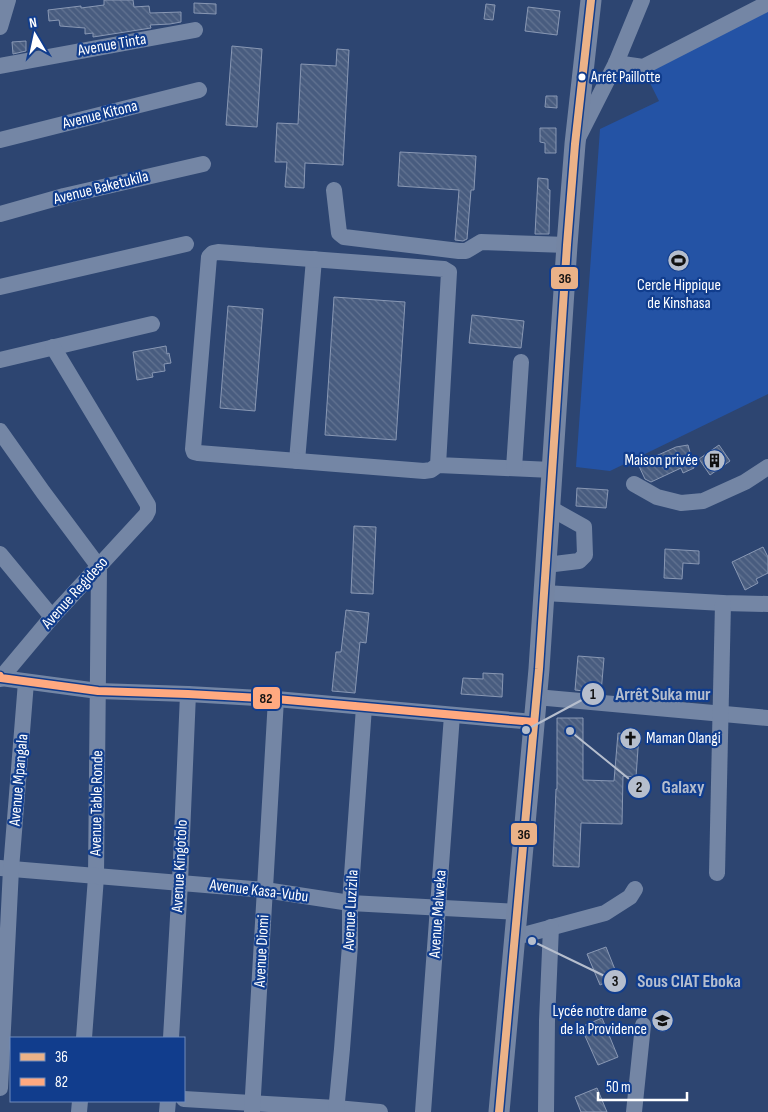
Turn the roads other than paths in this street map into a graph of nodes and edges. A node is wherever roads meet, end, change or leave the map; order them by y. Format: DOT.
graph roads {
  1 [pos="8,0"];
  2 [pos="590,0"];
  3 [pos="642,0"];
  4 [pos="768,3"];
  5 [pos="0,27"];
  6 [pos="195,30"];
  7 [pos="616,63"];
  8 [pos="0,66"];
  9 [pos="582,75"];
  10 [pos="606,83"];
  11 [pos="199,90"];
  12 [pos="0,140"];
  13 [pos="575,144"];
  14 [pos="203,164"];
  15 [pos="334,190"];
  16 [pos="0,214"];
  17 [pos="186,244"];
  18 [pos="567,245"];
  19 [pos="314,259"];
  20 [pos="0,287"];
  21 [pos="152,324"];
  22 [pos="53,347"];
  23 [pos="0,360"];
  24 [pos="521,362"];
  25 [pos="0,431"];
  26 [pos="297,461"];
  27 [pos="438,465"];
  28 [pos="514,468"];
  29 [pos="768,468"];
  30 [pos="552,470"];
  31 [pos="634,484"];
  32 [pos="550,508"];
  33 [pos="2,562"];
  34 [pos="546,566"];
  35 [pos="99,567"];
  36 [pos="544,593"];
  37 [pos="722,603"];
  38 [pos="768,604"];
  39 [pos="52,617"];
  40 [pos="0,678"];
  41 [pos="26,682"];
  42 [pos="98,691"];
  43 [pos="188,694"];
  44 [pos="536,696"];
  45 [pos="276,700"];
  46 [pos="364,707"];
  47 [pos="720,714"];
  48 [pos="452,715"];
  49 [pos="768,718"];
  50 [pos="534,722"];
  51 [pos="6,869"];
  52 [pos="717,873"];
  53 [pos="96,877"];
  54 [pos="180,882"];
  55 [pos="635,889"];
  56 [pos="266,890"];
  57 [pos="350,902"];
  58 [pos="438,908"];
  59 [pos="518,912"];
  60 [pos="551,927"];
  61 [pos="516,937"];
  62 [pos="643,1025"];
  63 [pos="84,1037"];
  64 [pos="172,1037"];
  65 [pos="0,1085"];
  66 [pos="185,1099"];
  67 [pos="253,1107"];
  68 [pos="336,1110"];
  69 [pos="380,1112"];
  70 [pos="423,1112"];
  71 [pos="500,1112"];
  72 [pos="546,1112"];
  73 [pos="634,1112"];
  1 -- 5 [label="street"];
  2 -- 9 [label="main road"];
  3 -- 7 [label="street"];
  4 -- 7 [label="street"];
  6 -- 8 [label="street, Avenue Tinta"];
  7 -- 10 [label="street"];
  9 -- 10 [label="street"];
  9 -- 13 [label="main road"];
  10 -- 13 [label="street"];
  11 -- 12 [label="street, Avenue Kitona"];
  13 -- 18 [label="main road"];
  14 -- 16 [label="street, Avenue Baketukila"];
  15 -- 18 [label="street"];
  17 -- 20 [label="street"];
  18 -- 30 [label="main road"];
  19 -- 26 [label="street"];
  19 -- 26 [label="street"];
  19 -- 27 [label="street"];
  21 -- 22 [label="street"];
  22 -- 23 [label="street"];
  22 -- 35 [label="street, Avenue Regideso"];
  24 -- 28 [label="street"];
  25 -- 35 [label="street"];
  26 -- 27 [label="street"];
  27 -- 28 [label="street"];
  28 -- 30 [label="street"];
  29 -- 31 [label="street"];
  30 -- 32 [label="main road"];
  32 -- 34 [label="main road"];
  32 -- 34 [label="street"];
  33 -- 39 [label="street"];
  34 -- 36 [label="main road"];
  35 -- 39 [label="street, Avenue Regideso"];
  35 -- 42 [label="street, Avenue Table Ronde"];
  36 -- 37 [label="street"];
  36 -- 44 [label="main road"];
  37 -- 38 [label="street"];
  37 -- 47 [label="street"];
  39 -- 40 [label="street, Avenue Regideso"];
  40 -- 41 [label="street"];
  41 -- 42 [label="street"];
  41 -- 51 [label="street, Avenue Mpangala"];
  42 -- 43 [label="street"];
  42 -- 53 [label="street, Avenue Table Ronde"];
  43 -- 45 [label="street"];
  43 -- 54 [label="street, Avenue Kingotolo"];
  44 -- 47 [label="street"];
  44 -- 50 [label="main road"];
  45 -- 46 [label="street"];
  45 -- 56 [label="street, Avenue Diomi"];
  46 -- 48 [label="street"];
  46 -- 57 [label="street, Avenue Luzizila"];
  47 -- 49 [label="street"];
  47 -- 52 [label="street"];
  48 -- 50 [label="street"];
  48 -- 58 [label="street, Avenue Malweka"];
  50 -- 59 [label="main road"];
  51 -- 53 [label="street, Avenue Kasa-Vubu"];
  51 -- 65 [label="street, Avenue Mpangala"];
  53 -- 54 [label="street, Avenue Kasa-Vubu"];
  53 -- 63 [label="street, Avenue Table Ronde"];
  54 -- 56 [label="street, Avenue Kasa-Vubu"];
  54 -- 64 [label="street, Avenue Kingotolo"];
  55 -- 60 [label="street"];
  56 -- 57 [label="street, Avenue Kasa-Vubu"];
  56 -- 67 [label="street, Avenue Diomi"];
  57 -- 58 [label="street, Avenue Kasa-Vubu"];
  57 -- 68 [label="street, Avenue Luzizila"];
  58 -- 59 [label="street, Avenue Kasa-Vubu"];
  58 -- 70 [label="street, Avenue Malweka"];
  59 -- 61 [label="main road"];
  60 -- 61 [label="street"];
  60 -- 72 [label="street"];
  61 -- 71 [label="main road"];
  62 -- 73 [label="street"];
  66 -- 67 [label="street"];
  67 -- 68 [label="street"];
  68 -- 69 [label="street"];
}
